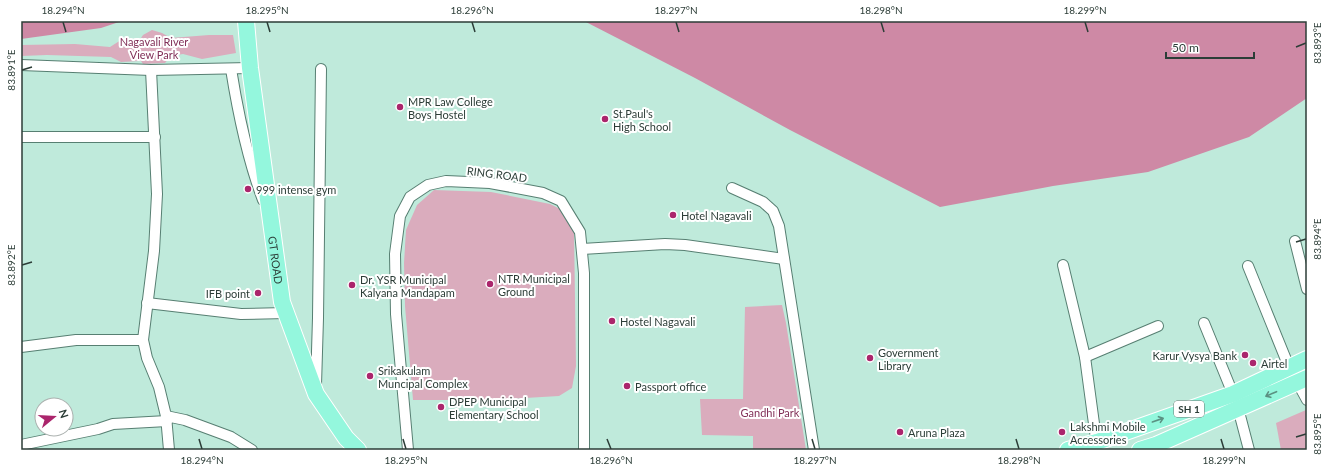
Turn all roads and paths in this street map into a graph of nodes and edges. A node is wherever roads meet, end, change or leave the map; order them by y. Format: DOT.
graph roads {
  1 [pos="246,21"];
  2 [pos="21,65"];
  3 [pos="250,68"];
  4 [pos="231,69"];
  5 [pos="321,69"];
  6 [pos="151,70"];
  7 [pos="21,137"];
  8 [pos="155,137"];
  9 [pos="732,188"];
  10 [pos="271,221"];
  11 [pos="1295,241"];
  12 [pos="582,250"];
  13 [pos="784,259"];
  14 [pos="1064,265"];
  15 [pos="1248,266"];
  16 [pos="1307,289"];
  17 [pos="147,303"];
  18 [pos="286,313"];
  19 [pos="1204,323"];
  20 [pos="1158,326"];
  21 [pos="143,340"];
  22 [pos="21,347"];
  23 [pos="1085,357"];
  24 [pos="1307,359"];
  25 [pos="1289,367"];
  26 [pos="1302,380"];
  27 [pos="316,394"];
  28 [pos="1307,400"];
  29 [pos="1235,401"];
  30 [pos="166,418"];
  31 [pos="347,444"];
  32 [pos="21,445"];
  33 [pos="1097,446"];
  34 [pos="169,450"];
  35 [pos="252,450"];
  36 [pos="358,450"];
  37 [pos="408,450"];
  38 [pos="584,450"];
  39 [pos="814,450"];
  40 [pos="1068,450"];
  41 [pos="1140,450"];
  42 [pos="1250,450"];
  1 -- 3 [label="main road, GT ROAD"];
  2 -- 6 [label="street"];
  3 -- 4 [label="street"];
  3 -- 10 [label="main road, GT ROAD"];
  4 -- 6 [label="street"];
  4 -- 10 [label="street"];
  5 -- 27 [label="street"];
  6 -- 8 [label="street"];
  7 -- 8 [label="street"];
  8 -- 17 [label="street"];
  9 -- 13 [label="street"];
  10 -- 18 [label="main road, GT ROAD"];
  11 -- 16 [label="street"];
  12 -- 13 [label="street"];
  12 -- 37 [label="street, RING ROAD"];
  12 -- 38 [label="street, RING ROAD"];
  13 -- 39 [label="street"];
  14 -- 23 [label="street"];
  15 -- 25 [label="street"];
  17 -- 18 [label="street"];
  17 -- 21 [label="street"];
  18 -- 27 [label="main road, GT ROAD"];
  19 -- 29 [label="street"];
  20 -- 23 [label="street"];
  21 -- 22 [label="street"];
  21 -- 30 [label="street"];
  23 -- 33 [label="street"];
  24 -- 25 [label="main road, SH 1"];
  25 -- 26 [label="street"];
  25 -- 29 [label="main road, SH 1"];
  26 -- 28 [label="street"];
  26 -- 29 [label="main road, SH 1, one-way"];
  27 -- 31 [label="main road, GT ROAD"];
  33 -- 29 [label="main road, SH 1, one-way"];
  29 -- 41 [label="main road, SH 1"];
  29 -- 42 [label="street"];
  30 -- 32 [label="street"];
  30 -- 34 [label="street"];
  30 -- 35 [label="street"];
  31 -- 36 [label="main road, GT ROAD"];
  33 -- 40 [label="main road, SH 1"];
}
